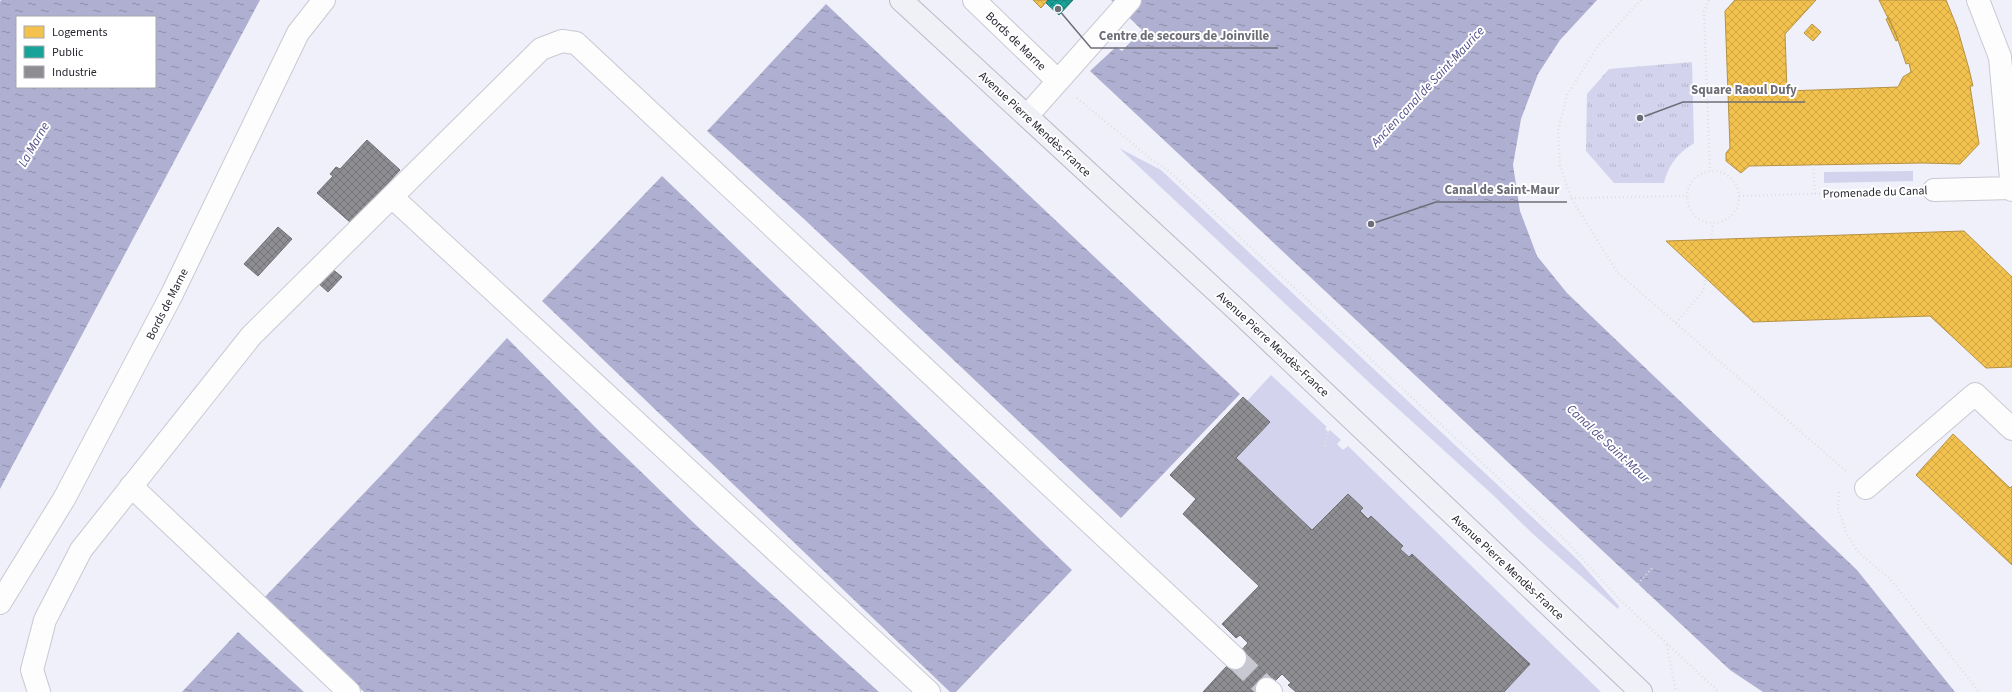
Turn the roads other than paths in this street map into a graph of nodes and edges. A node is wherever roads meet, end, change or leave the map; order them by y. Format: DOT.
graph roads {
  1 [pos="324,0"];
  2 [pos="901,0"];
  3 [pos="974,0"];
  4 [pos="1130,0"];
  5 [pos="1978,0"];
  6 [pos="2006,50"];
  7 [pos="1058,81"];
  8 [pos="1027,116"];
  9 [pos="2012,189"];
  10 [pos="1934,190"];
  11 [pos="392,197"];
  12 [pos="2012,429"];
  13 [pos="132,486"];
  14 [pos="1866,488"];
  15 [pos="0,603"];
  16 [pos="1235,658"];
  17 [pos="39,692"];
  18 [pos="350,692"];
  19 [pos="929,692"];
  20 [pos="1641,692"];
  1 -- 15 [label="street, Bords de Marne"];
  2 -- 8 [label="main road, Avenue Pierre Mendès-France"];
  3 -- 7 [label="street, Bords de Marne"];
  4 -- 7 [label="street"];
  5 -- 6 [label="street"];
  6 -- 9 [label="street"];
  7 -- 8 [label="street"];
  8 -- 20 [label="main road, Avenue Pierre Mendès-France"];
  9 -- 10 [label="street, Promenade du Canal"];
  11 -- 13 [label="street"];
  11 -- 16 [label="street"];
  11 -- 19 [label="street"];
  12 -- 14 [label="street"];
  13 -- 17 [label="street"];
  13 -- 18 [label="street"];
}
